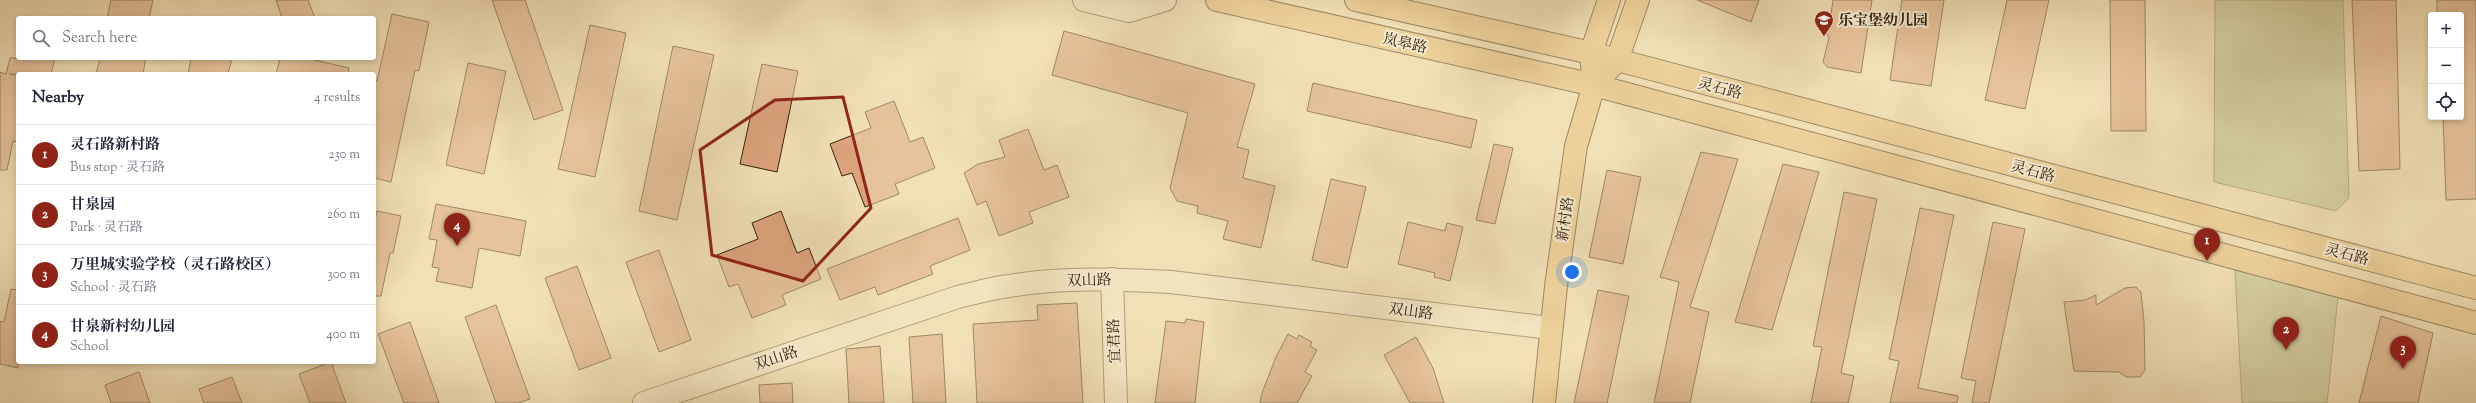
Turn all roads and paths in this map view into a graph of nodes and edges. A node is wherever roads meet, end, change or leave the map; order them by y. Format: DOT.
graph roads {
  1 [pos="1084,0"];
  2 [pos="1165,0"];
  3 [pos="1216,0"];
  4 [pos="1356,0"];
  5 [pos="1609,0"];
  6 [pos="1638,0"];
  7 [pos="1591,53"];
  8 [pos="1617,60"];
  9 [pos="1594,86"];
  10 [pos="1112,279"];
  11 [pos="2476,288"];
  12 [pos="2476,323"];
  13 [pos="1550,328"];
  14 [pos="644,403"];
  15 [pos="1116,403"];
  16 [pos="1544,403"];
  1 -- 2 [label="street"];
  3 -- 9 [label="main road, 岚皋路"];
  4 -- 7 [label="main road, 岚皋路"];
  5 -- 7 [label="main road, 新村路"];
  6 -- 8 [label="main road, 新村路"];
  7 -- 8 [label="main road, 灵石路"];
  7 -- 9 [label="main road, 新村路"];
  8 -- 9 [label="main road, 新村路"];
  8 -- 11 [label="main road, 灵石路"];
  9 -- 12 [label="main road, 灵石路"];
  9 -- 13 [label="main road, 新村路"];
  10 -- 13 [label="street, 双山路"];
  10 -- 14 [label="street, 双山路"];
  10 -- 15 [label="street, 宜君路"];
  13 -- 16 [label="main road, 新村路"];
}
